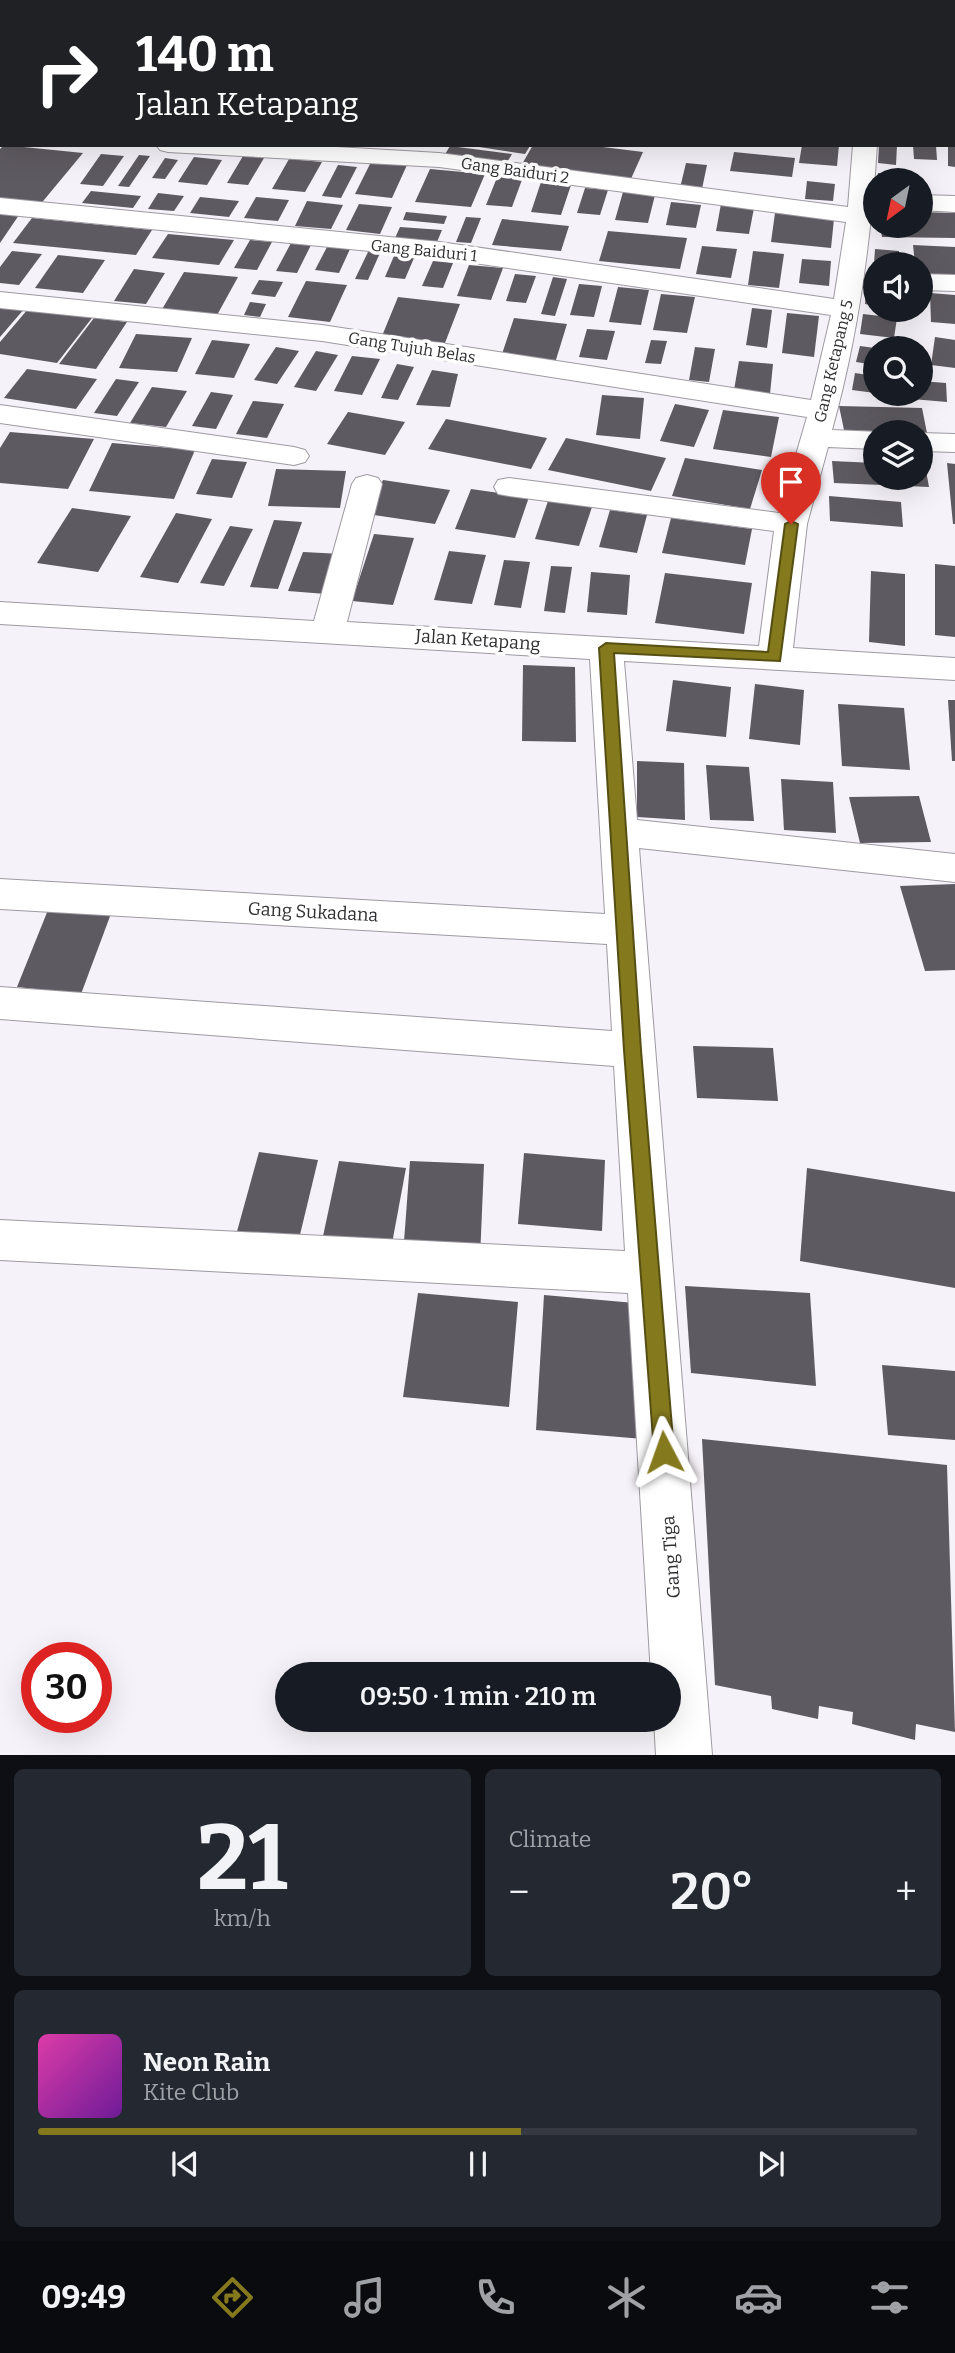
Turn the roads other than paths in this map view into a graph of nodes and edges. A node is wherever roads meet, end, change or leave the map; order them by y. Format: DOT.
graph roads {
  1 [pos="246,147"];
  2 [pos="865,147"];
  3 [pos="442,152"];
  4 [pos="865,168"];
  5 [pos="933,203"];
  6 [pos="955,204"];
  7 [pos="863,205"];
  8 [pos="0,206"];
  9 [pos="863,279"];
  10 [pos="933,283"];
  11 [pos="955,284"];
  12 [pos="0,300"];
  13 [pos="846,309"];
  14 [pos="0,414"];
  15 [pos="819,425"];
  16 [pos="863,437"];
  17 [pos="933,442"];
  18 [pos="955,443"];
  19 [pos="294,456"];
  20 [pos="367,484"];
  21 [pos="509,487"];
  22 [pos="791,524"];
  23 [pos="0,613"];
  24 [pos="328,631"];
  25 [pos="606,648"];
  26 [pos="775,657"];
  27 [pos="955,669"];
  28 [pos="620,832"];
  29 [pos="955,868"];
  30 [pos="0,894"];
  31 [pos="627,930"];
  32 [pos="0,1003"];
  33 [pos="633,1050"];
  34 [pos="0,1240"];
  35 [pos="652,1273"];
  36 [pos="684,1755"];
  1 -- 3 [label="street, Gang Baiduri 2"];
  2 -- 4 [label="street, Gang Ketapang 5"];
  3 -- 7 [label="street, Gang Baiduri 2"];
  5 -- 6 [label="street"];
  8 -- 13 [label="street, Gang Baiduri 1"];
  9 -- 13 [label="street, Gang Ketapang 5"];
  10 -- 11 [label="street"];
  12 -- 15 [label="street, Gang Tujuh Belas"];
  13 -- 15 [label="street, Gang Ketapang 5"];
  14 -- 19 [label="street"];
  15 -- 16 [label="street, Gang Tujuh Belas"];
  15 -- 22 [label="street, Gang Ketapang 5"];
  17 -- 18 [label="street"];
  20 -- 24 [label="street"];
  21 -- 22 [label="street"];
  22 -- 26 [label="street, Gang Ketapang 5"];
  23 -- 24 [label="street, Jalan Ketapang"];
  24 -- 25 [label="street, Jalan Ketapang"];
  25 -- 26 [label="street, Jalan Ketapang"];
  25 -- 28 [label="street, Gang Tiga"];
  26 -- 27 [label="street, Jalan Ketapang"];
  28 -- 29 [label="street"];
  28 -- 31 [label="street, Gang Tiga"];
  30 -- 31 [label="street, Gang Sukadana"];
  31 -- 33 [label="street, Gang Tiga"];
  32 -- 33 [label="street"];
  33 -- 35 [label="street, Gang Tiga"];
  34 -- 35 [label="street"];
  35 -- 36 [label="street, Gang Tiga"];
}
